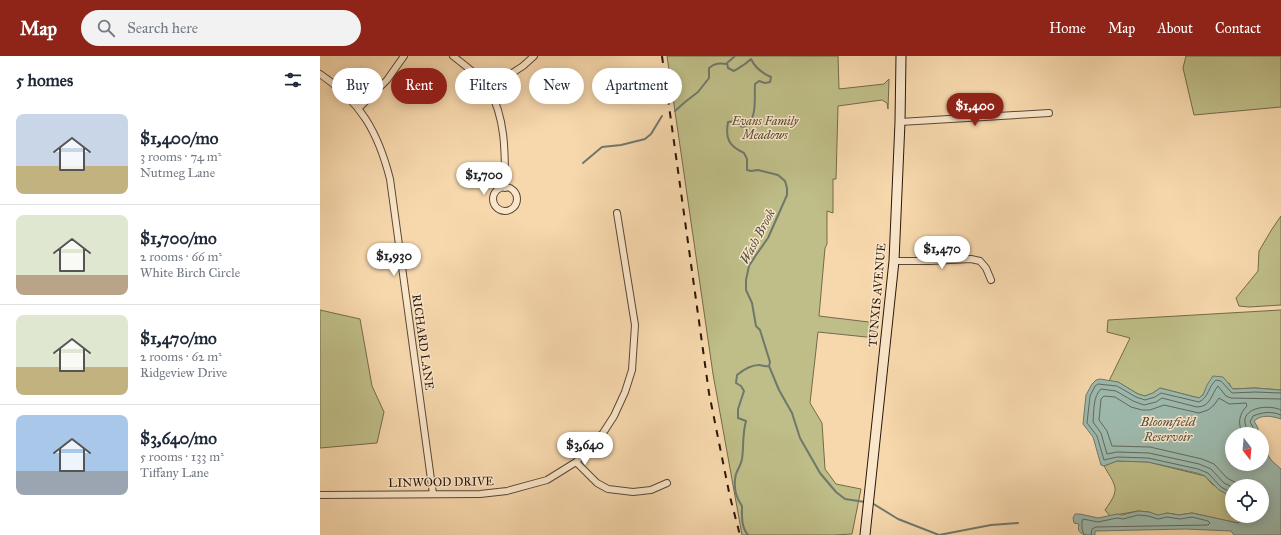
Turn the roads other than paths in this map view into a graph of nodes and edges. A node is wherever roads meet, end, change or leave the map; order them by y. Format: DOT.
graph roads {
  1 [pos="404,56"];
  2 [pos="453,56"];
  3 [pos="534,56"];
  4 [pos="901,56"];
  5 [pos="469,68"];
  6 [pos="520,68"];
  7 [pos="320,74"];
  8 [pos="494,104"];
  9 [pos="360,108"];
  10 [pos="1049,113"];
  11 [pos="900,122"];
  12 [pos="505,188"];
  13 [pos="618,213"];
  14 [pos="894,261"];
  15 [pos="991,280"];
  16 [pos="576,462"];
  17 [pos="667,483"];
  18 [pos="433,494"];
  19 [pos="320,495"];
  20 [pos="865,535"];
  1 -- 9 [label="street"];
  2 -- 5 [label="street"];
  3 -- 6 [label="street"];
  4 -- 11 [label="main road, TUNXIS AVENUE"];
  7 -- 9 [label="street, RICHARD LANE"];
  8 -- 12 [label="street"];
  9 -- 18 [label="street, RICHARD LANE"];
  10 -- 11 [label="street"];
  11 -- 14 [label="main road, TUNXIS AVENUE"];
  13 -- 16 [label="street, LINWOOD DRIVE"];
  14 -- 15 [label="street"];
  14 -- 20 [label="main road, TUNXIS AVENUE"];
  16 -- 17 [label="street"];
  16 -- 18 [label="street, LINWOOD DRIVE"];
  18 -- 19 [label="street, LINWOOD DRIVE"];
}
